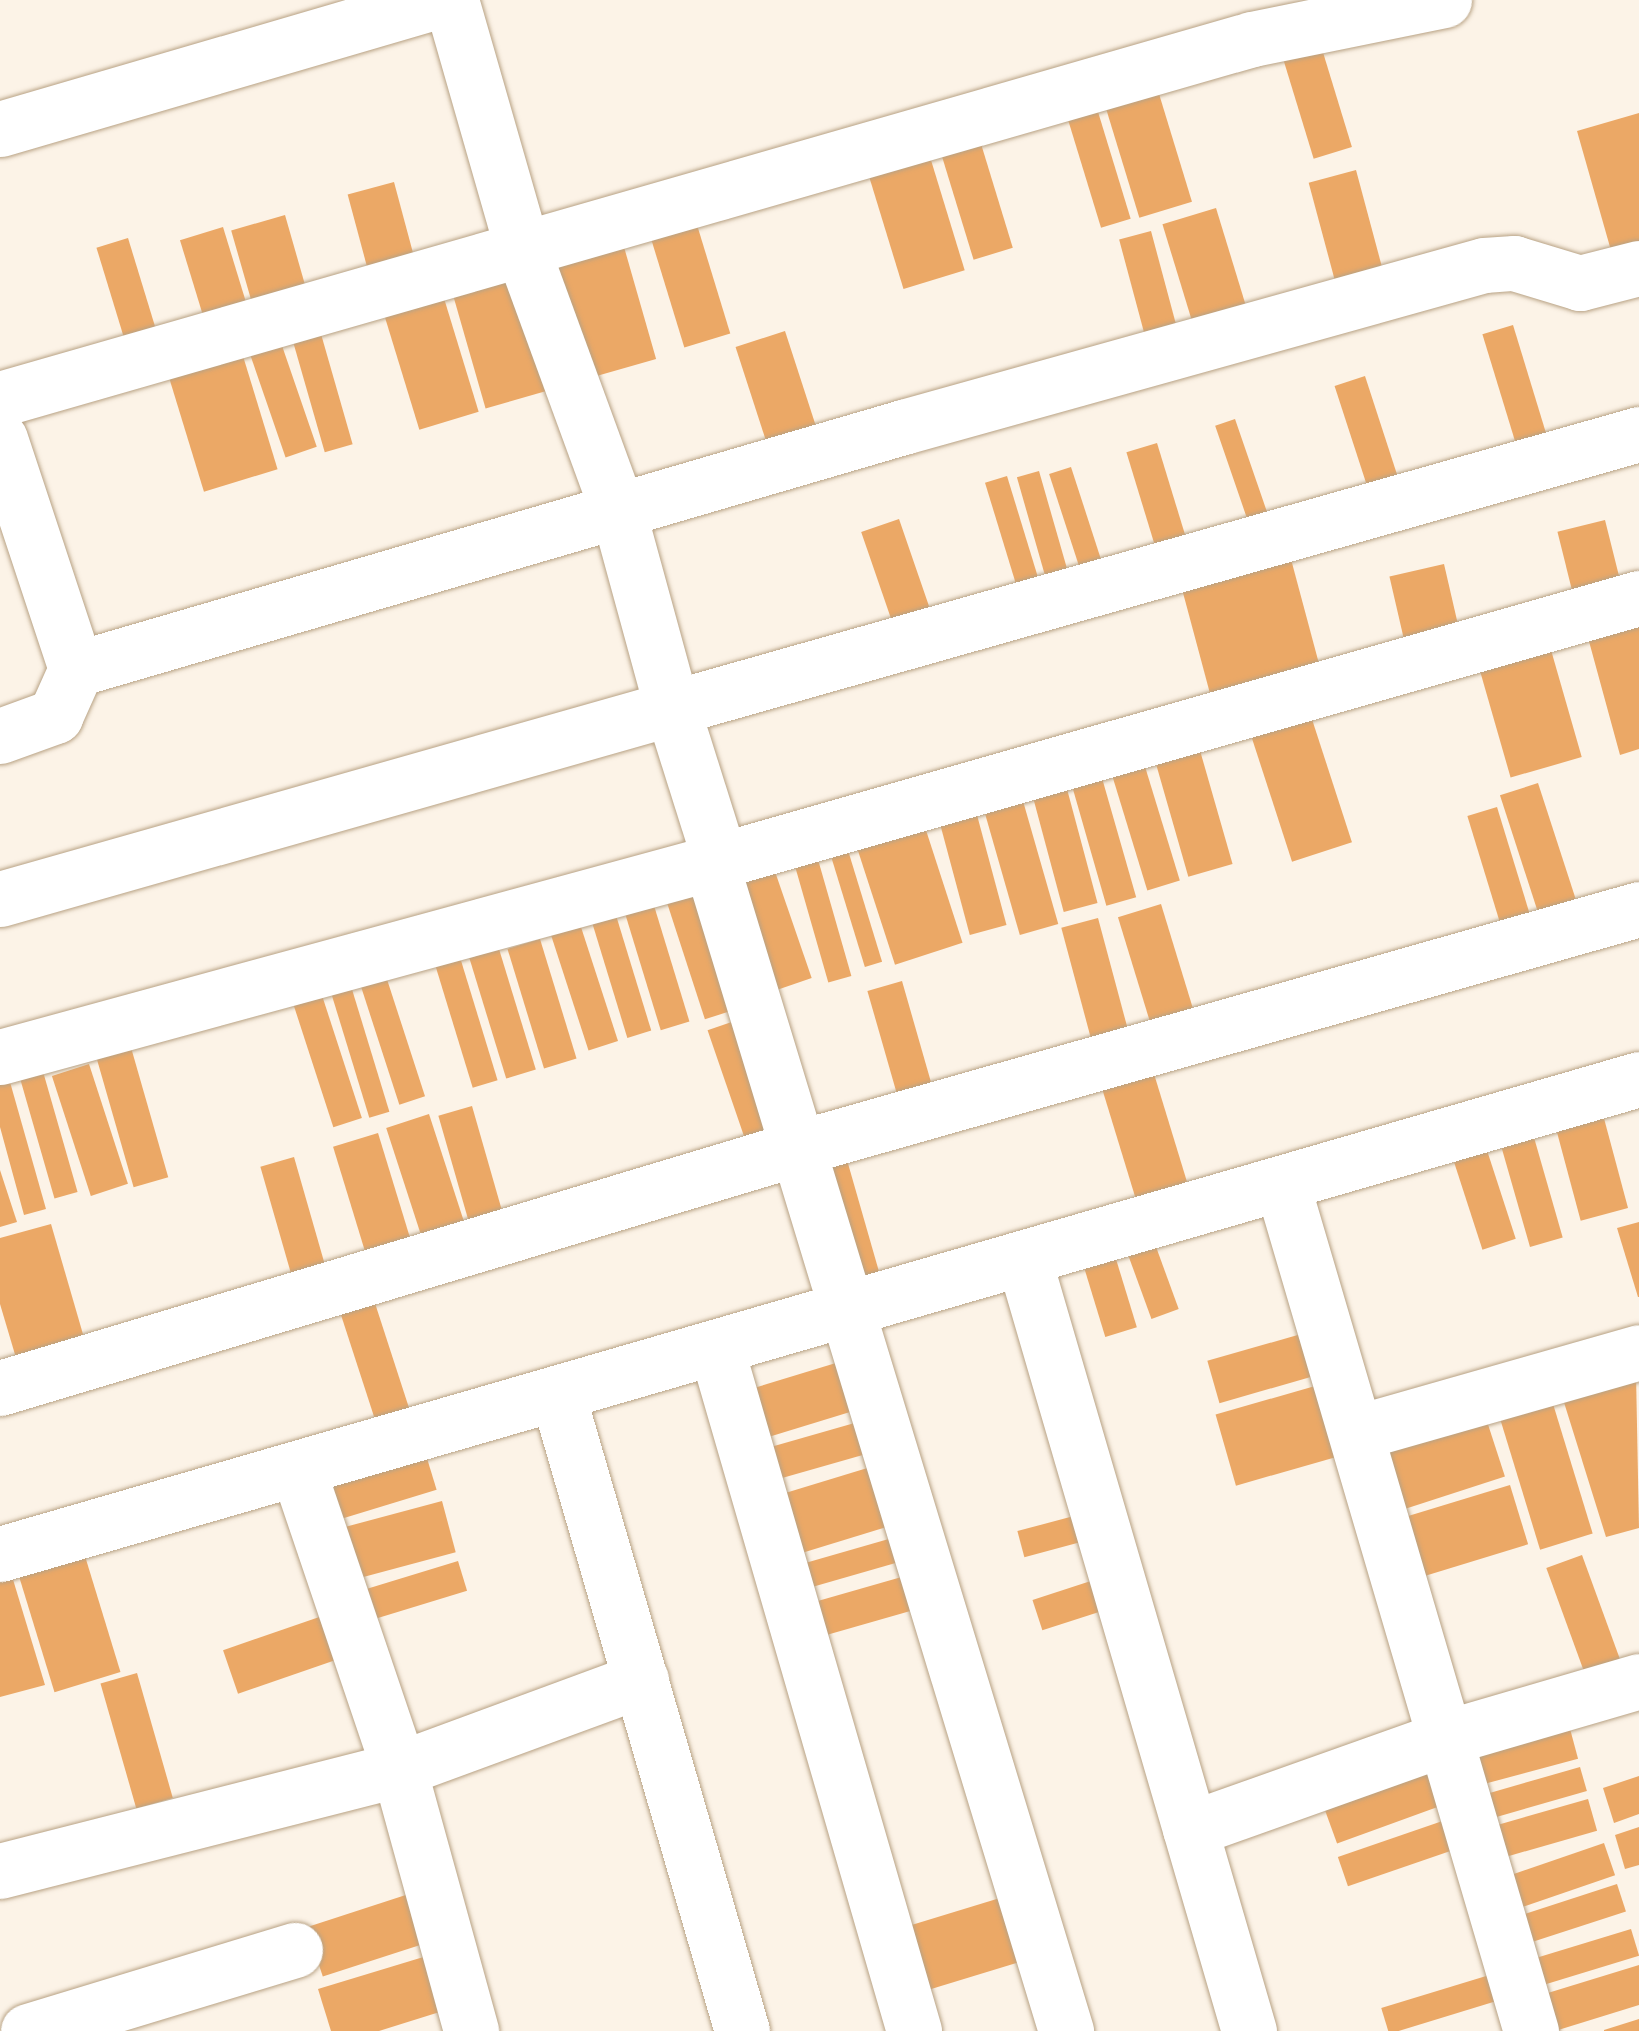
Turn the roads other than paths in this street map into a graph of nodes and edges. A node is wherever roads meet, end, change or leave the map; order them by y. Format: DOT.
graph roads {
  1 [pos="441,0"];
  2 [pos="451,0"];
  3 [pos="1444,0"];
  4 [pos="0,129"];
  5 [pos="523,251"];
  6 [pos="1639,268"];
  7 [pos="0,399"];
  8 [pos="1639,434"];
  9 [pos="0,439"];
  10 [pos="618,512"];
  11 [pos="1639,598"];
  12 [pos="76,669"];
  13 [pos="672,708"];
  14 [pos="0,736"];
  15 [pos="715,862"];
  16 [pos="0,900"];
  17 [pos="1639,908"];
  18 [pos="0,1056"];
  19 [pos="1639,1079"];
  20 [pos="798,1148"];
  21 [pos="1282,1184"];
  22 [pos="1024,1260"];
  23 [pos="846,1313"];
  24 [pos="717,1350"];
  25 [pos="1639,1352"];
  26 [pos="0,1388"];
  27 [pos="558,1396"];
  28 [pos="1359,1432"];
  29 [pos="298,1470"];
  30 [pos="0,1554"];
  31 [pos="641,1680"];
  32 [pos="1639,1681"];
  33 [pos="1448,1737"];
  34 [pos="399,1769"];
  35 [pos="1190,1829"];
  36 [pos="0,1871"];
  37 [pos="296,1950"];
  38 [pos="28,2031"];
  39 [pos="471,2031"];
  40 [pos="742,2031"];
  41 [pos="914,2031"];
  42 [pos="1066,2031"];
  43 [pos="1250,2031"];
  44 [pos="1532,2031"];
  1 -- 4 [label="street"];
  2 -- 5 [label="street"];
  3 -- 5 [label="street"];
  5 -- 7 [label="street"];
  5 -- 10 [label="street"];
  6 -- 10 [label="street"];
  8 -- 13 [label="street"];
  9 -- 12 [label="street"];
  10 -- 12 [label="street"];
  10 -- 13 [label="street"];
  11 -- 15 [label="street"];
  12 -- 14 [label="street"];
  13 -- 15 [label="street"];
  13 -- 16 [label="street"];
  15 -- 18 [label="street"];
  15 -- 20 [label="street"];
  17 -- 20 [label="street"];
  19 -- 21 [label="street"];
  20 -- 23 [label="street"];
  20 -- 26 [label="street"];
  21 -- 22 [label="street"];
  21 -- 28 [label="street"];
  22 -- 23 [label="street"];
  22 -- 35 [label="street"];
  23 -- 24 [label="street"];
  23 -- 42 [label="street"];
  24 -- 27 [label="street"];
  24 -- 41 [label="street"];
  25 -- 28 [label="street"];
  27 -- 29 [label="street"];
  27 -- 31 [label="street"];
  28 -- 33 [label="street"];
  29 -- 30 [label="street"];
  29 -- 34 [label="street"];
  31 -- 34 [label="street"];
  31 -- 40 [label="street"];
  32 -- 33 [label="street"];
  33 -- 35 [label="street"];
  33 -- 44 [label="street"];
  34 -- 36 [label="street"];
  34 -- 39 [label="street"];
  35 -- 43 [label="street"];
  37 -- 38 [label="street"];
}
